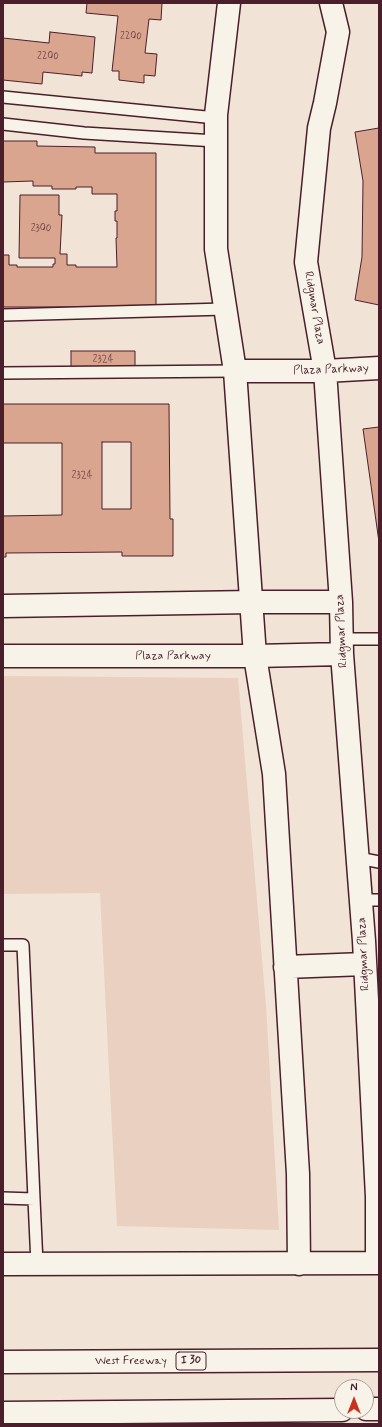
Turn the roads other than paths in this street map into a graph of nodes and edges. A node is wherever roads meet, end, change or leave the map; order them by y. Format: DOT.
graph roads {
  1 [pos="228,3"];
  2 [pos="330,3"];
  3 [pos="3,97"];
  4 [pos="216,118"];
  5 [pos="3,124"];
  6 [pos="216,141"];
  7 [pos="225,309"];
  8 [pos="3,315"];
  9 [pos="379,368"];
  10 [pos="235,371"];
  11 [pos="325,371"];
  12 [pos="3,373"];
  13 [pos="252,602"];
  14 [pos="341,602"];
  15 [pos="3,606"];
  16 [pos="379,639"];
  17 [pos="342,646"];
  18 [pos="3,656"];
  19 [pos="255,656"];
  20 [pos="358,858"];
  21 [pos="379,862"];
  22 [pos="370,900"];
  23 [pos="3,945"];
  24 [pos="365,964"];
  25 [pos="285,967"];
  26 [pos="375,1078"];
  27 [pos="3,1198"];
  28 [pos="34,1199"];
  29 [pos="3,1264"];
  30 [pos="37,1264"];
  31 [pos="300,1264"];
  32 [pos="378,1264"];
  33 [pos="379,1360"];
  34 [pos="3,1362"];
  35 [pos="334,1410"];
  36 [pos="3,1413"];
  1 -- 4 [label="main road"];
  2 -- 11 [label="main road, Ridgmar Plaza"];
  3 -- 4 [label="lane"];
  4 -- 6 [label="main road"];
  5 -- 6 [label="lane"];
  6 -- 7 [label="main road"];
  7 -- 8 [label="lane"];
  7 -- 10 [label="main road"];
  9 -- 11 [label="main road, Plaza Parkway"];
  10 -- 11 [label="main road, Plaza Parkway"];
  10 -- 12 [label="lane"];
  10 -- 13 [label="main road"];
  11 -- 14 [label="main road, Ridgmar Plaza"];
  13 -- 14 [label="main road"];
  13 -- 15 [label="main road"];
  13 -- 19 [label="main road"];
  14 -- 17 [label="main road, Ridgmar Plaza"];
  16 -- 17 [label="lane"];
  17 -- 19 [label="main road, Plaza Parkway"];
  17 -- 20 [label="main road, Ridgmar Plaza"];
  18 -- 19 [label="main road, Plaza Parkway"];
  19 -- 25 [label="main road"];
  20 -- 21 [label="lane"];
  20 -- 22 [label="main road, Ridgmar Plaza"];
  22 -- 24 [label="main road, Ridgmar Plaza"];
  23 -- 28 [label="lane"];
  24 -- 25 [label="main road"];
  24 -- 26 [label="main road, Ridgmar Plaza"];
  25 -- 31 [label="main road"];
  26 -- 32 [label="main road, Ridgmar Plaza"];
  27 -- 28 [label="lane"];
  28 -- 30 [label="lane"];
  29 -- 30 [label="main road"];
  30 -- 31 [label="main road"];
  31 -- 32 [label="main road"];
  33 -- 34 [label="main road, West Freeway / I 30"];
  35 -- 36 [label="main road"];
}
